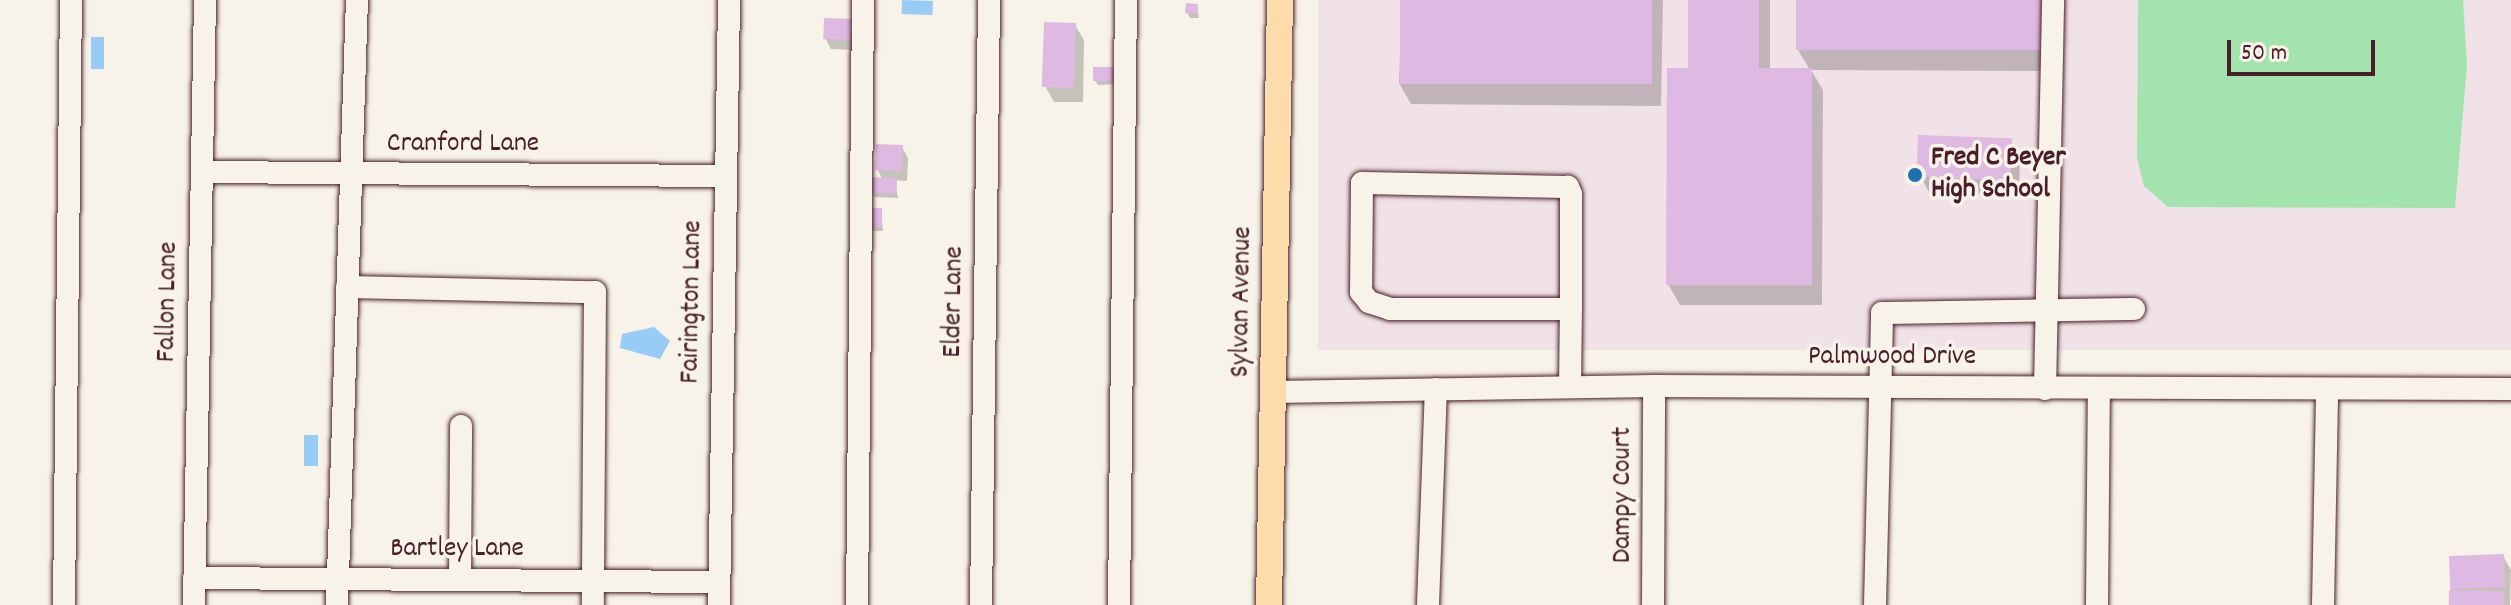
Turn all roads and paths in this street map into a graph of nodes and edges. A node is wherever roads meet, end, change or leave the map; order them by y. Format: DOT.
graph roads {
  1 [pos="71,0"];
  2 [pos="205,0"];
  3 [pos="357,0"];
  4 [pos="729,0"];
  5 [pos="863,0"];
  6 [pos="989,0"];
  7 [pos="1126,0"];
  8 [pos="1280,0"];
  9 [pos="2053,0"];
  10 [pos="202,172"];
  11 [pos="351,174"];
  12 [pos="724,176"];
  13 [pos="347,287"];
  14 [pos="1571,309"];
  15 [pos="2134,309"];
  16 [pos="2045,310"];
  17 [pos="1654,386"];
  18 [pos="1570,387"];
  19 [pos="1880,388"];
  20 [pos="1436,389"];
  21 [pos="2045,389"];
  22 [pos="2099,389"];
  23 [pos="2511,389"];
  24 [pos="2327,391"];
  25 [pos="1273,392"];
  26 [pos="461,426"];
  27 [pos="194,578"];
  28 [pos="337,579"];
  29 [pos="460,580"];
  30 [pos="593,581"];
  31 [pos="719,582"];
  32 [pos="64,605"];
  33 [pos="194,605"];
  34 [pos="337,605"];
  35 [pos="593,605"];
  36 [pos="719,605"];
  37 [pos="857,605"];
  38 [pos="981,605"];
  39 [pos="1119,605"];
  40 [pos="1269,605"];
  41 [pos="1428,605"];
  42 [pos="1653,605"];
  43 [pos="1875,605"];
  44 [pos="2097,605"];
  45 [pos="2323,605"];
  1 -- 32 [label="street"];
  2 -- 10 [label="street, Fallon Lane"];
  3 -- 11 [label="street"];
  4 -- 12 [label="street, Fairington Lane"];
  5 -- 37 [label="street"];
  6 -- 38 [label="street, Elder Lane"];
  7 -- 39 [label="street"];
  8 -- 25 [label="main road, Sylvan Avenue"];
  9 -- 16 [label="street"];
  10 -- 11 [label="street, Cranford Lane"];
  10 -- 27 [label="street, Fallon Lane"];
  11 -- 12 [label="street, Cranford Lane"];
  11 -- 13 [label="street"];
  12 -- 31 [label="street, Fairington Lane"];
  13 -- 28 [label="street"];
  13 -- 30 [label="street"];
  14 -- 14 [label="street"];
  14 -- 18 [label="street"];
  15 -- 16 [label="street"];
  16 -- 19 [label="street"];
  16 -- 21 [label="street"];
  17 -- 18 [label="street, Palmwood Drive"];
  17 -- 19 [label="street, Palmwood Drive"];
  17 -- 42 [label="street, Dampy Court"];
  18 -- 20 [label="street, Palmwood Drive"];
  19 -- 21 [label="street, Palmwood Drive"];
  19 -- 43 [label="street"];
  20 -- 25 [label="street, Palmwood Drive"];
  20 -- 41 [label="street"];
  21 -- 22 [label="street, Palmwood Drive"];
  22 -- 24 [label="street, Palmwood Drive"];
  22 -- 44 [label="street"];
  23 -- 24 [label="street, Palmwood Drive"];
  24 -- 45 [label="street"];
  25 -- 40 [label="main road, Sylvan Avenue"];
  26 -- 29 [label="street"];
  27 -- 28 [label="street, Bartley Lane"];
  27 -- 33 [label="street, Fallon Lane"];
  28 -- 29 [label="street, Bartley Lane"];
  28 -- 34 [label="street"];
  29 -- 30 [label="street, Bartley Lane"];
  30 -- 31 [label="street, Bartley Lane"];
  30 -- 35 [label="street"];
  31 -- 36 [label="street, Fairington Lane"];
}
